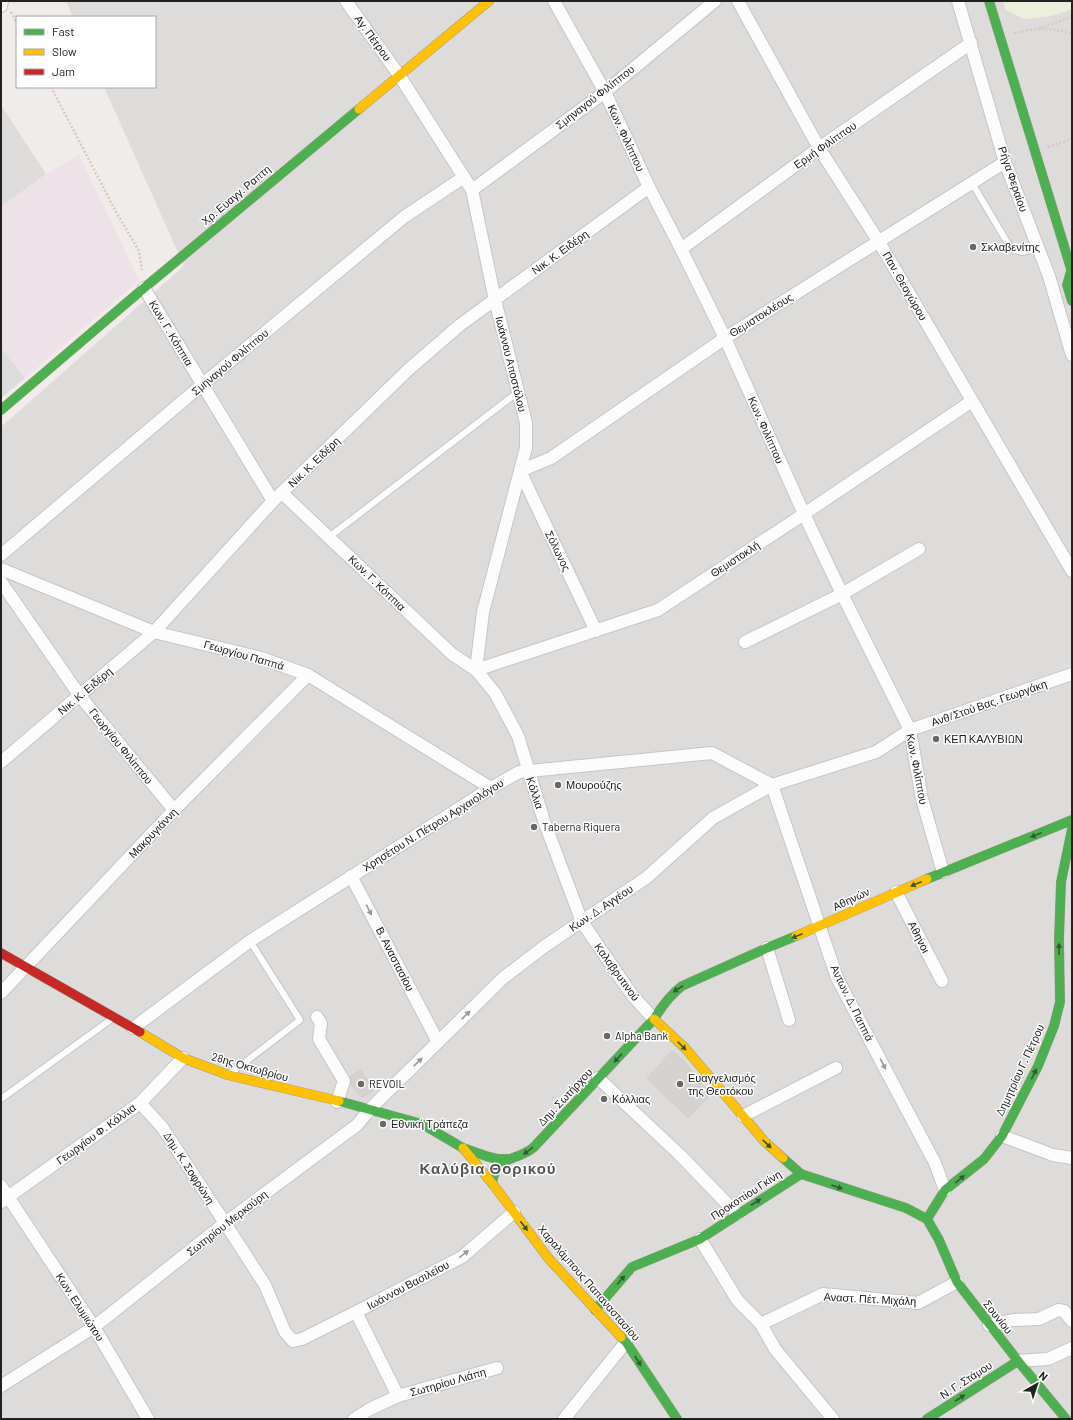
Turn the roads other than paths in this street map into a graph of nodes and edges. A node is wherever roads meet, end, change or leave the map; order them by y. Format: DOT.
graph roads {
  1 [pos="2,1"];
  2 [pos="346,1"];
  3 [pos="489,1"];
  4 [pos="554,1"];
  5 [pos="715,1"];
  6 [pos="738,1"];
  7 [pos="958,1"];
  8 [pos="989,1"];
  9 [pos="1,6"];
  10 [pos="971,42"];
  11 [pos="399,75"];
  12 [pos="605,92"];
  13 [pos="820,148"];
  14 [pos="1005,162"];
  15 [pos="464,177"];
  16 [pos="972,183"];
  17 [pos="649,187"];
  18 [pos="472,190"];
  19 [pos="879,242"];
  20 [pos="681,249"];
  21 [pos="1038,250"];
  22 [pos="1071,272"];
  23 [pos="1048,276"];
  24 [pos="144,288"];
  25 [pos="495,300"];
  26 [pos="1072,301"];
  27 [pos="725,338"];
  28 [pos="1072,355"];
  29 [pos="203,384"];
  30 [pos="518,392"];
  31 [pos="972,401"];
  32 [pos="1,410"];
  33 [pos="520,471"];
  34 [pos="278,497"];
  35 [pos="804,514"];
  36 [pos="329,537"];
  37 [pos="919,549"];
  38 [pos="1,555"];
  39 [pos="1,570"];
  40 [pos="1072,571"];
  41 [pos="1,582"];
  42 [pos="842,594"];
  43 [pos="596,631"];
  44 [pos="154,632"];
  45 [pos="745,642"];
  46 [pos="476,670"];
  47 [pos="1072,674"];
  48 [pos="308,675"];
  49 [pos="80,696"];
  50 [pos="910,730"];
  51 [pos="1,762"];
  52 [pos="528,772"];
  53 [pos="772,785"];
  54 [pos="491,788"];
  55 [pos="174,810"];
  56 [pos="1072,820"];
  57 [pos="1072,829"];
  58 [pos="943,872"];
  59 [pos="351,876"];
  60 [pos="896,892"];
  61 [pos="582,922"];
  62 [pos="820,927"];
  63 [pos="250,941"];
  64 [pos="767,948"];
  65 [pos="1,953"];
  66 [pos="25,967"];
  67 [pos="942,981"];
  68 [pos="1,993"];
  69 [pos="114,1017"];
  70 [pos="317,1017"];
  71 [pos="654,1019"];
  72 [pos="789,1020"];
  73 [pos="133,1028"];
  74 [pos="438,1042"];
  75 [pos="183,1058"];
  76 [pos="836,1068"];
  77 [pos="228,1075"];
  78 [pos="598,1078"];
  79 [pos="1,1099"];
  80 [pos="140,1102"];
  81 [pos="337,1102"];
  82 [pos="370,1109"];
  83 [pos="743,1116"];
  84 [pos="1002,1136"];
  85 [pos="463,1148"];
  86 [pos="1072,1158"];
  87 [pos="510,1159"];
  88 [pos="801,1174"];
  89 [pos="492,1183"];
  90 [pos="1,1186"];
  91 [pos="945,1190"];
  92 [pos="5,1199"];
  93 [pos="514,1212"];
  94 [pos="737,1214"];
  95 [pos="927,1219"];
  96 [pos="225,1222"];
  97 [pos="700,1239"];
  98 [pos="956,1282"];
  99 [pos="595,1310"];
  100 [pos="356,1312"];
  101 [pos="1072,1321"];
  102 [pos="761,1324"];
  103 [pos="989,1325"];
  104 [pos="94,1327"];
  105 [pos="293,1341"];
  106 [pos="626,1342"];
  107 [pos="1072,1348"];
  108 [pos="1018,1361"];
  109 [pos="497,1368"];
  110 [pos="1,1386"];
  111 [pos="398,1396"];
  112 [pos="373,1414"];
  113 [pos="148,1419"];
  114 [pos="354,1419"];
  115 [pos="564,1419"];
  116 [pos="677,1419"];
  117 [pos="833,1419"];
  118 [pos="927,1419"];
  119 [pos="1066,1419"];
  1 -- 9 [label="street"];
  2 -- 11 [label="street, Αγ. Πέτρου"];
  3 -- 11 [label="main road, Χρ. Ευαγγ. Ραπτη"];
  4 -- 12 [label="street, Κων. Φιλίππου"];
  5 -- 12 [label="street, Σμηναγού Φιλίππου"];
  6 -- 13 [label="street, Παν. Θεογώρου"];
  7 -- 10 [label="street, Ρήγα Φεραίου"];
  8 -- 22 [label="main road"];
  10 -- 13 [label="street, Ερμή Φιλίππου"];
  10 -- 14 [label="street, Ρήγα Φεραίου"];
  11 -- 15 [label="street, Ιωάννου Αποστόλου"];
  11 -- 24 [label="main road, Χρ. Ευαγγ. Ραπτη"];
  12 -- 17 [label="street, Κων. Φιλίππου"];
  12 -- 18 [label="street, Σμηναγού Φιλίππου"];
  13 -- 19 [label="street, Παν. Θεογώρου"];
  13 -- 20 [label="street, Ερμή Φιλίππου"];
  14 -- 16 [label="street, Θεμιστοκλέους"];
  14 -- 21 [label="street, Ρήγα Φεραίου"];
  15 -- 18 [label="street, Ιωάννου Αποστόλου"];
  15 -- 29 [label="street, Σμηναγού Φιλίππου"];
  16 -- 19 [label="street, Θεμιστοκλέους"];
  16 -- 21 [label="lane"];
  17 -- 20 [label="street, Κων. Φιλίππου"];
  17 -- 25 [label="street, Νικ. Κ. Ειδέρη"];
  18 -- 25 [label="street, Ιωάννου Αποστόλου"];
  19 -- 27 [label="street, Θεμιστοκλέους"];
  19 -- 31 [label="street, Παν. Θεογώρου"];
  20 -- 27 [label="street, Κων. Φιλίππου"];
  21 -- 23 [label="street, Ρήγα Φεραίου"];
  22 -- 23 [label="street"];
  22 -- 26 [label="main road"];
  23 -- 28 [label="street, Ρήγα Φεραίου"];
  24 -- 29 [label="street, Κων. Γ. Κόππια"];
  24 -- 32 [label="main road, Χρ. Ευαγγ. Ραπτη"];
  25 -- 30 [label="street, Ιωάννου Αποστόλου"];
  25 -- 34 [label="street, Νικ. Κ. Ειδέρη"];
  27 -- 33 [label="street, Θεμιστοκλέους"];
  27 -- 35 [label="street, Κων. Φιλίππου"];
  29 -- 34 [label="street, Κων. Γ. Κόππια"];
  29 -- 38 [label="street, Σμηναγού Φιλίππου"];
  30 -- 33 [label="street, Ιωάννου Αποστόλου"];
  30 -- 36 [label="lane"];
  31 -- 35 [label="street, Θεμιστοκλή"];
  31 -- 40 [label="street, Παν. Θεογώρου"];
  33 -- 43 [label="street, Σόλωνος"];
  33 -- 46 [label="street, Ιωάννου Αποστόλου"];
  34 -- 36 [label="street, Κων. Γ. Κόππια"];
  34 -- 44 [label="street, Νικ. Κ. Ειδέρη"];
  35 -- 42 [label="street, Κων. Φιλίππου"];
  35 -- 43 [label="street, Θεμιστοκλή"];
  36 -- 46 [label="street, Κων. Γ. Κόππια"];
  37 -- 42 [label="street"];
  39 -- 44 [label="street, Γεωργίου Παππά"];
  41 -- 49 [label="street, Γεωργίου Φιλίππου"];
  42 -- 45 [label="street"];
  42 -- 50 [label="street, Κων. Φιλίππου"];
  43 -- 46 [label="street, Θεμιστοκλή"];
  44 -- 48 [label="street, Γεωργίου Παππά"];
  44 -- 49 [label="street, Νικ. Κ. Ειδέρη"];
  46 -- 52 [label="street, Κόλλια"];
  47 -- 50 [label="street, Ανθ/Στού Βας. Γεωργάκη"];
  48 -- 54 [label="street, Γεωργίου Παππά"];
  48 -- 55 [label="street, Μακρυγιάννη"];
  49 -- 51 [label="street, Νικ. Κ. Ειδέρη"];
  49 -- 55 [label="street, Γεωργίου Φιλίππου"];
  50 -- 53 [label="street, Ανθ/Στού Βας. Γεωργάκη"];
  50 -- 58 [label="street, Κων. Φιλίππου"];
  52 -- 53 [label="street, Χρησέτου Ν. Πέτρου Αρχαιολόγου"];
  52 -- 54 [label="street, Χρησέτου Ν. Πέτρου Αρχαιολόγου"];
  52 -- 61 [label="street, Κόλλια"];
  53 -- 61 [label="street, Κων. Δ. Αγγέου"];
  53 -- 62 [label="street, Αντων. Δ. Παππά"];
  54 -- 59 [label="street, Χρησέτου Ν. Πέτρου Αρχαιολόγου"];
  55 -- 66 [label="street, Μακρυγιάννη"];
  56 -- 58 [label="main road, Αθηνών, one-way"];
  84 -- 57 [label="main road, Δημητρίου Γ. Πέτρου, one-way"];
  58 -- 60 [label="main road, Αθηνών, one-way"];
  59 -- 63 [label="street, Χρησέτου Ν. Πέτρου Αρχαιολόγου"];
  59 -- 74 [label="street, Β. Αναστασίου, one-way"];
  60 -- 62 [label="main road, Αθηνών"];
  60 -- 67 [label="street, Αθηνοι"];
  61 -- 71 [label="street, Καλαβρυτινού"];
  74 -- 61 [label="street, Κων. Δ. Αγγέου, one-way"];
  62 -- 64 [label="main road, Αθηνών, one-way"];
  62 -- 91 [label="street, Αντων. Δ. Παππά, one-way"];
  63 -- 73 [label="street, Χρησέτου Ν. Πέτρου Αρχαιολόγου"];
  63 -- 77 [label="lane"];
  64 -- 71 [label="main road, Αθηνών, one-way"];
  64 -- 72 [label="street"];
  65 -- 66 [label="main road, 28ης Οκτωβρίου"];
  66 -- 68 [label="street, Μακρυγιάννη"];
  66 -- 69 [label="main road, 28ης Οκτωβρίου"];
  69 -- 73 [label="main road, 28ης Οκτωβρίου"];
  69 -- 79 [label="lane"];
  70 -- 81 [label="street"];
  71 -- 78 [label="main road, Δημ. Σωτήρχου, one-way"];
  71 -- 83 [label="main road, one-way"];
  73 -- 75 [label="main road, 28ης Οκτωβρίου"];
  82 -- 74 [label="street, Σωτηρίου Μερκούρη, one-way"];
  75 -- 77 [label="main road, 28ης Οκτωβρίου"];
  75 -- 80 [label="street, Γεωργίου Φ. Κόλλια"];
  76 -- 83 [label="street"];
  77 -- 81 [label="main road, 28ης Οκτωβρίου"];
  78 -- 87 [label="main road, Δημ. Σωτήρχου, one-way"];
  78 -- 94 [label="street"];
  80 -- 92 [label="street, Γεωργίου Φ. Κόλλια"];
  80 -- 96 [label="street, Δημ. Κ. Σοφρώνη"];
  81 -- 82 [label="main road, 28ης Οκτωβρίου"];
  82 -- 85 [label="main road, 28ης Οκτωβρίου"];
  82 -- 96 [label="street, Σωτηρίου Μερκούρη"];
  83 -- 88 [label="main road, one-way"];
  84 -- 86 [label="street"];
  91 -- 84 [label="main road, Δημητρίου Γ. Πέτρου, one-way"];
  85 -- 87 [label="main road, 28ης Οκτωβρίου"];
  85 -- 89 [label="main road, Χαραλάμπους Παπαναστασίου"];
  87 -- 89 [label="main road, Δημ. Σωτήρχου"];
  94 -- 88 [label="main road, Προκοπίου Γκίνη, one-way"];
  88 -- 95 [label="main road, one-way"];
  89 -- 93 [label="main road, Χαραλάμπους Παπαναστασίου"];
  90 -- 92 [label="street, Κων. Ελυμιώτου"];
  91 -- 95 [label="main road, Δημητρίου Γ. Πέτρου"];
  92 -- 104 [label="street, Κων. Ελυμιώτου"];
  93 -- 99 [label="main road, Χαραλάμπους Παπαναστασίου, one-way"];
  100 -- 93 [label="street, Ιωάννου Βασιλείου, one-way"];
  94 -- 97 [label="main road, Προκοπίου Γκίνη"];
  95 -- 98 [label="main road, Σουνίου"];
  96 -- 104 [label="street, Σωτηρίου Μερκούρη"];
  96 -- 105 [label="street, Δημ. Κ. Σοφρώνη"];
  99 -- 97 [label="main road, Προκοπίου Γκίνη, one-way"];
  97 -- 102 [label="street"];
  98 -- 102 [label="street, Αναστ. Πέτ. Μιχάλη"];
  98 -- 103 [label="main road, Σουνίου"];
  99 -- 106 [label="main road, Χαραλάμπους Παπαναστασίου"];
  100 -- 105 [label="street, Ιωάννου Βασιλείου"];
  100 -- 111 [label="street, Σωτηρίου Λιάπη"];
  101 -- 103 [label="street"];
  102 -- 117 [label="street"];
  103 -- 108 [label="main road, Σουνίου"];
  104 -- 110 [label="street, Σωτηρίου Μερκούρη"];
  104 -- 113 [label="street, Κων. Ελυμιώτου"];
  106 -- 115 [label="street"];
  106 -- 116 [label="main road, Χαραλάμπους Παπαναστασίου, one-way"];
  107 -- 108 [label="street"];
  118 -- 108 [label="main road, Ν. Γ. Στάμου, one-way"];
  108 -- 119 [label="main road, Σουνίου"];
  109 -- 111 [label="street, Σωτηρίου Λιάπη"];
  111 -- 112 [label="street, Σωτηρίου Λιάπη"];
  112 -- 114 [label="street, Σωτηρίου Λιάπη"];
}
